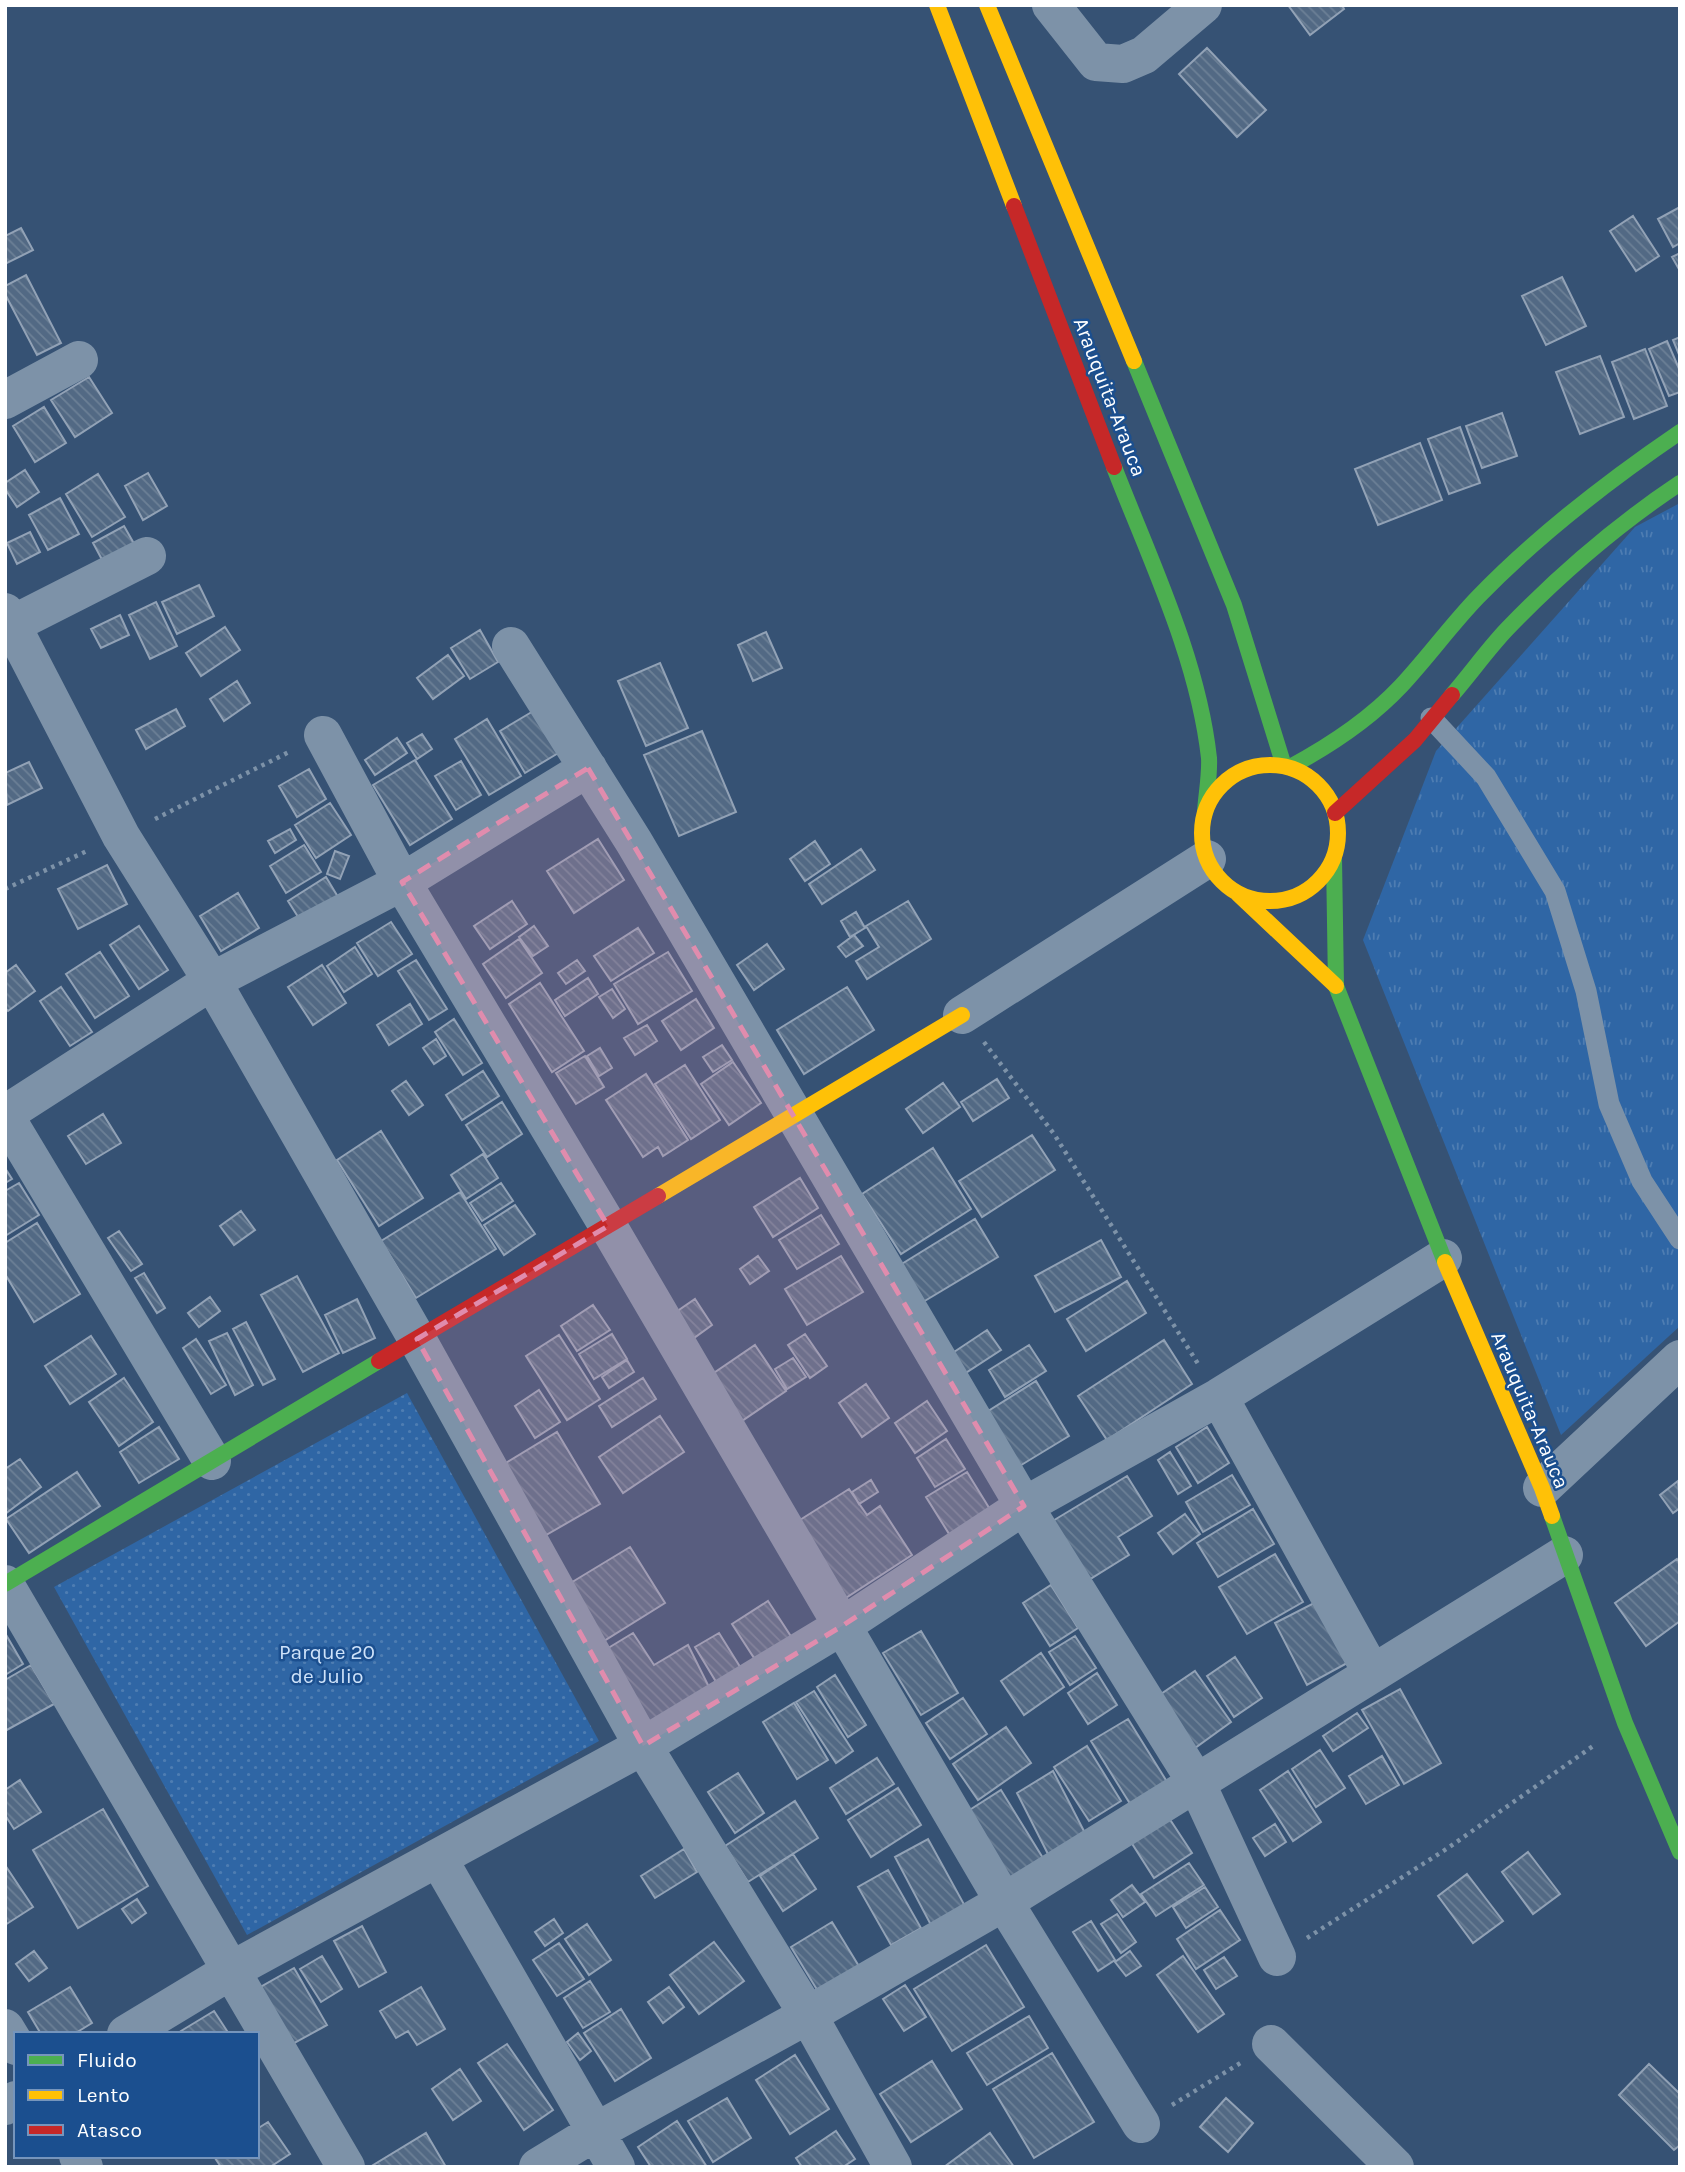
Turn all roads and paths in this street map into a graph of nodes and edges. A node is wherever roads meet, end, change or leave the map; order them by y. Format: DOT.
graph roads {
  1 [pos="937,5"];
  2 [pos="988,5"];
  3 [pos="1051,5"];
  4 [pos="1203,5"];
  5 [pos="79,360"];
  6 [pos="5,400"];
  7 [pos="1680,432"];
  8 [pos="1680,483"];
  9 [pos="147,556"];
  10 [pos="8,621"];
  11 [pos="511,646"];
  12 [pos="1431,718"];
  13 [pos="323,736"];
  14 [pos="1287,766"];
  15 [pos="588,768"];
  16 [pos="1205,812"];
  17 [pos="1335,813"];
  18 [pos="121,836"];
  19 [pos="1334,858"];
  20 [pos="1207,859"];
  21 [pos="402,882"];
  22 [pos="5,889"];
  23 [pos="1238,893"];
  24 [pos="212,981"];
  25 [pos="1336,986"];
  26 [pos="962,1015"];
  27 [pos="5,1115"];
  28 [pos="793,1115"];
  29 [pos="608,1226"];
  30 [pos="1680,1238"];
  31 [pos="1443,1258"];
  32 [pos="417,1339"];
  33 [pos="1680,1359"];
  34 [pos="1219,1397"];
  35 [pos="212,1461"];
  36 [pos="1542,1488"];
  37 [pos="1024,1506"];
  38 [pos="1564,1555"];
  39 [pos="5,1584"];
  40 [pos="842,1626"];
  41 [pos="1372,1673"];
  42 [pos="1625,1723"];
  43 [pos="643,1746"];
  44 [pos="1196,1782"];
  45 [pos="1680,1852"];
  46 [pos="438,1858"];
  47 [pos="1004,1902"];
  48 [pos="1278,1957"];
  49 [pos="232,1970"];
  50 [pos="808,2015"];
  51 [pos="129,2032"];
  52 [pos="1270,2044"];
  53 [pos="1141,2124"];
  54 [pos="597,2131"];
  55 [pos="346,2167"];
  56 [pos="538,2167"];
  57 [pos="616,2167"];
  58 [pos="892,2167"];
  59 [pos="1395,2167"];
  1 -- 16 [label="main road, Arauquita-Arauca"];
  2 -- 14 [label="main road, Arauquita-Arauca"];
  3 -- 4 [label="street"];
  5 -- 6 [label="street"];
  7 -- 14 [label="main road"];
  8 -- 12 [label="main road"];
  9 -- 10 [label="street"];
  10 -- 18 [label="street"];
  11 -- 15 [label="street"];
  12 -- 17 [label="main road"];
  12 -- 30 [label="lane"];
  13 -- 18 [label="path"];
  13 -- 21 [label="street"];
  14 -- 16 [label="main road"];
  14 -- 17 [label="main road"];
  15 -- 21 [label="street"];
  15 -- 28 [label="street"];
  16 -- 20 [label="main road"];
  17 -- 19 [label="main road"];
  18 -- 22 [label="path"];
  18 -- 24 [label="street"];
  19 -- 23 [label="main road"];
  19 -- 25 [label="main road"];
  20 -- 23 [label="main road"];
  20 -- 26 [label="street"];
  21 -- 24 [label="street"];
  21 -- 29 [label="street"];
  23 -- 25 [label="main road"];
  24 -- 27 [label="street"];
  24 -- 32 [label="street"];
  25 -- 31 [label="main road, Arauquita-Arauca"];
  26 -- 28 [label="main road"];
  26 -- 34 [label="path"];
  27 -- 35 [label="street"];
  28 -- 29 [label="main road"];
  28 -- 37 [label="street"];
  29 -- 32 [label="main road"];
  29 -- 40 [label="street"];
  31 -- 34 [label="street"];
  31 -- 36 [label="main road, Arauquita-Arauca"];
  32 -- 35 [label="main road"];
  32 -- 43 [label="street"];
  33 -- 36 [label="street"];
  34 -- 37 [label="street"];
  34 -- 41 [label="street"];
  35 -- 39 [label="main road"];
  36 -- 38 [label="main road, Arauquita-Arauca"];
  37 -- 40 [label="street"];
  37 -- 44 [label="street"];
  38 -- 41 [label="street"];
  38 -- 42 [label="main road, Arauquita-Arauca"];
  39 -- 49 [label="street"];
  40 -- 43 [label="street"];
  40 -- 47 [label="street"];
  41 -- 44 [label="street"];
  42 -- 45 [label="main road, Arauquita-Arauca"];
  42 -- 48 [label="path"];
  43 -- 46 [label="street"];
  43 -- 50 [label="street"];
  44 -- 47 [label="street"];
  44 -- 48 [label="street"];
  46 -- 49 [label="street"];
  46 -- 54 [label="street"];
  47 -- 50 [label="street"];
  47 -- 53 [label="street"];
  49 -- 51 [label="street"];
  49 -- 55 [label="street"];
  50 -- 54 [label="street"];
  50 -- 58 [label="street"];
  52 -- 53 [label="path"];
  52 -- 59 [label="street"];
  54 -- 56 [label="street"];
  54 -- 57 [label="street"];
}
